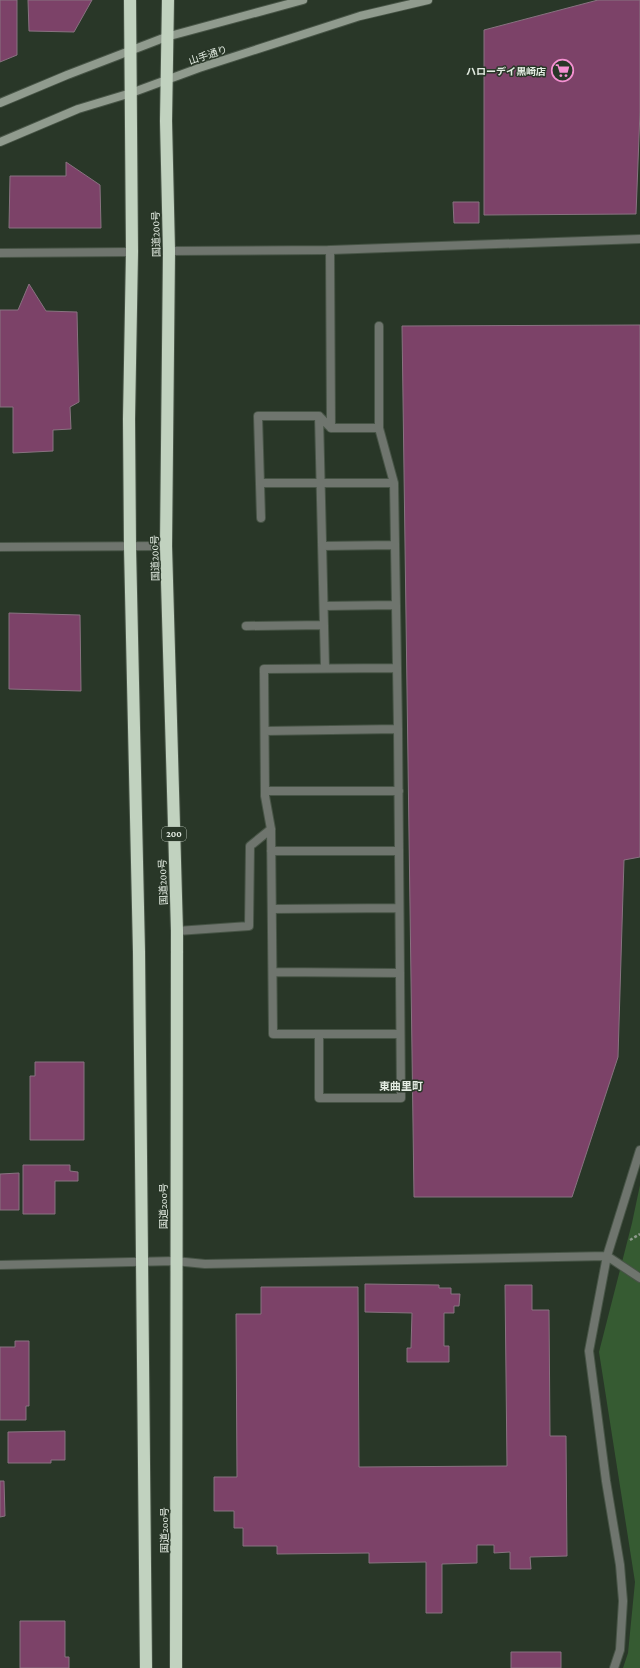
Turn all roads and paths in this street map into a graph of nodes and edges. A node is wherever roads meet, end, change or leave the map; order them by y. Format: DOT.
graph roads {
  1 [pos="130,0"];
  2 [pos="168,0"];
  3 [pos="303,0"];
  4 [pos="428,0"];
  5 [pos="166,38"];
  6 [pos="131,51"];
  7 [pos="167,79"];
  8 [pos="132,93"];
  9 [pos="0,103"];
  10 [pos="0,142"];
  11 [pos="640,239"];
  12 [pos="330,250"];
  13 [pos="169,251"];
  14 [pos="132,252"];
  15 [pos="0,253"];
  16 [pos="379,326"];
  17 [pos="319,416"];
  18 [pos="331,428"];
  19 [pos="379,428"];
  20 [pos="320,482"];
  21 [pos="260,483"];
  22 [pos="394,483"];
  23 [pos="261,518"];
  24 [pos="395,545"];
  25 [pos="166,546"];
  26 [pos="322,546"];
  27 [pos="0,547"];
  28 [pos="130,547"];
  29 [pos="396,605"];
  30 [pos="324,606"];
  31 [pos="324,625"];
  32 [pos="246,626"];
  33 [pos="325,668"];
  34 [pos="397,668"];
  35 [pos="398,729"];
  36 [pos="265,731"];
  37 [pos="265,791"];
  38 [pos="399,791"];
  39 [pos="272,829"];
  40 [pos="272,851"];
  41 [pos="399,851"];
  42 [pos="399,908"];
  43 [pos="272,909"];
  44 [pos="177,931"];
  45 [pos="273,972"];
  46 [pos="400,973"];
  47 [pos="319,1034"];
  48 [pos="400,1034"];
  49 [pos="640,1150"];
  50 [pos="607,1256"];
  51 [pos="175,1261"];
  52 [pos="142,1263"];
  53 [pos="0,1265"];
  54 [pos="640,1278"];
  55 [pos="146,1668"];
  56 [pos="176,1668"];
  57 [pos="614,1668"];
  1 -- 6 [label="highway, 国道200号"];
  2 -- 5 [label="highway, 国道200号 / 200"];
  3 -- 5 [label="street"];
  4 -- 7 [label="street, 山手通り"];
  5 -- 6 [label="street"];
  5 -- 7 [label="highway, 国道200号 / 200"];
  6 -- 8 [label="highway, 国道200号"];
  6 -- 9 [label="street"];
  7 -- 8 [label="street, 山手通り"];
  7 -- 13 [label="highway, 国道200号 / 200"];
  8 -- 10 [label="street, 山手通り"];
  8 -- 14 [label="highway, 国道200号"];
  11 -- 12 [label="street"];
  12 -- 13 [label="street"];
  12 -- 18 [label="street"];
  13 -- 25 [label="highway, 国道200号 / 200"];
  14 -- 15 [label="street"];
  14 -- 28 [label="highway, 国道200号"];
  16 -- 19 [label="street"];
  17 -- 18 [label="street"];
  17 -- 20 [label="street"];
  17 -- 21 [label="street"];
  18 -- 19 [label="street"];
  19 -- 22 [label="street"];
  20 -- 21 [label="street"];
  20 -- 22 [label="street"];
  20 -- 26 [label="street"];
  21 -- 23 [label="street"];
  22 -- 24 [label="street"];
  24 -- 26 [label="street"];
  24 -- 29 [label="street"];
  25 -- 28 [label="street"];
  25 -- 44 [label="highway, 国道200号 / 200"];
  26 -- 30 [label="street"];
  27 -- 28 [label="street"];
  28 -- 52 [label="highway, 国道200号"];
  29 -- 30 [label="street"];
  29 -- 34 [label="street"];
  30 -- 31 [label="street"];
  31 -- 32 [label="street"];
  31 -- 33 [label="street"];
  33 -- 34 [label="street"];
  33 -- 36 [label="street"];
  34 -- 35 [label="street"];
  35 -- 36 [label="street"];
  35 -- 38 [label="street"];
  36 -- 37 [label="street"];
  37 -- 38 [label="street"];
  37 -- 39 [label="street"];
  38 -- 41 [label="street"];
  39 -- 40 [label="street"];
  39 -- 44 [label="street"];
  40 -- 41 [label="street"];
  40 -- 43 [label="street"];
  41 -- 42 [label="street"];
  42 -- 43 [label="street"];
  42 -- 46 [label="street"];
  43 -- 45 [label="street"];
  44 -- 51 [label="highway, 国道200号 / 200"];
  45 -- 46 [label="street"];
  45 -- 47 [label="street"];
  46 -- 48 [label="street"];
  47 -- 48 [label="street"];
  47 -- 48 [label="street"];
  49 -- 50 [label="street"];
  50 -- 51 [label="street"];
  50 -- 54 [label="street"];
  50 -- 57 [label="street"];
  51 -- 52 [label="street"];
  51 -- 56 [label="highway, 国道200号 / 200"];
  52 -- 53 [label="street"];
  52 -- 55 [label="highway, 国道200号"];
}
